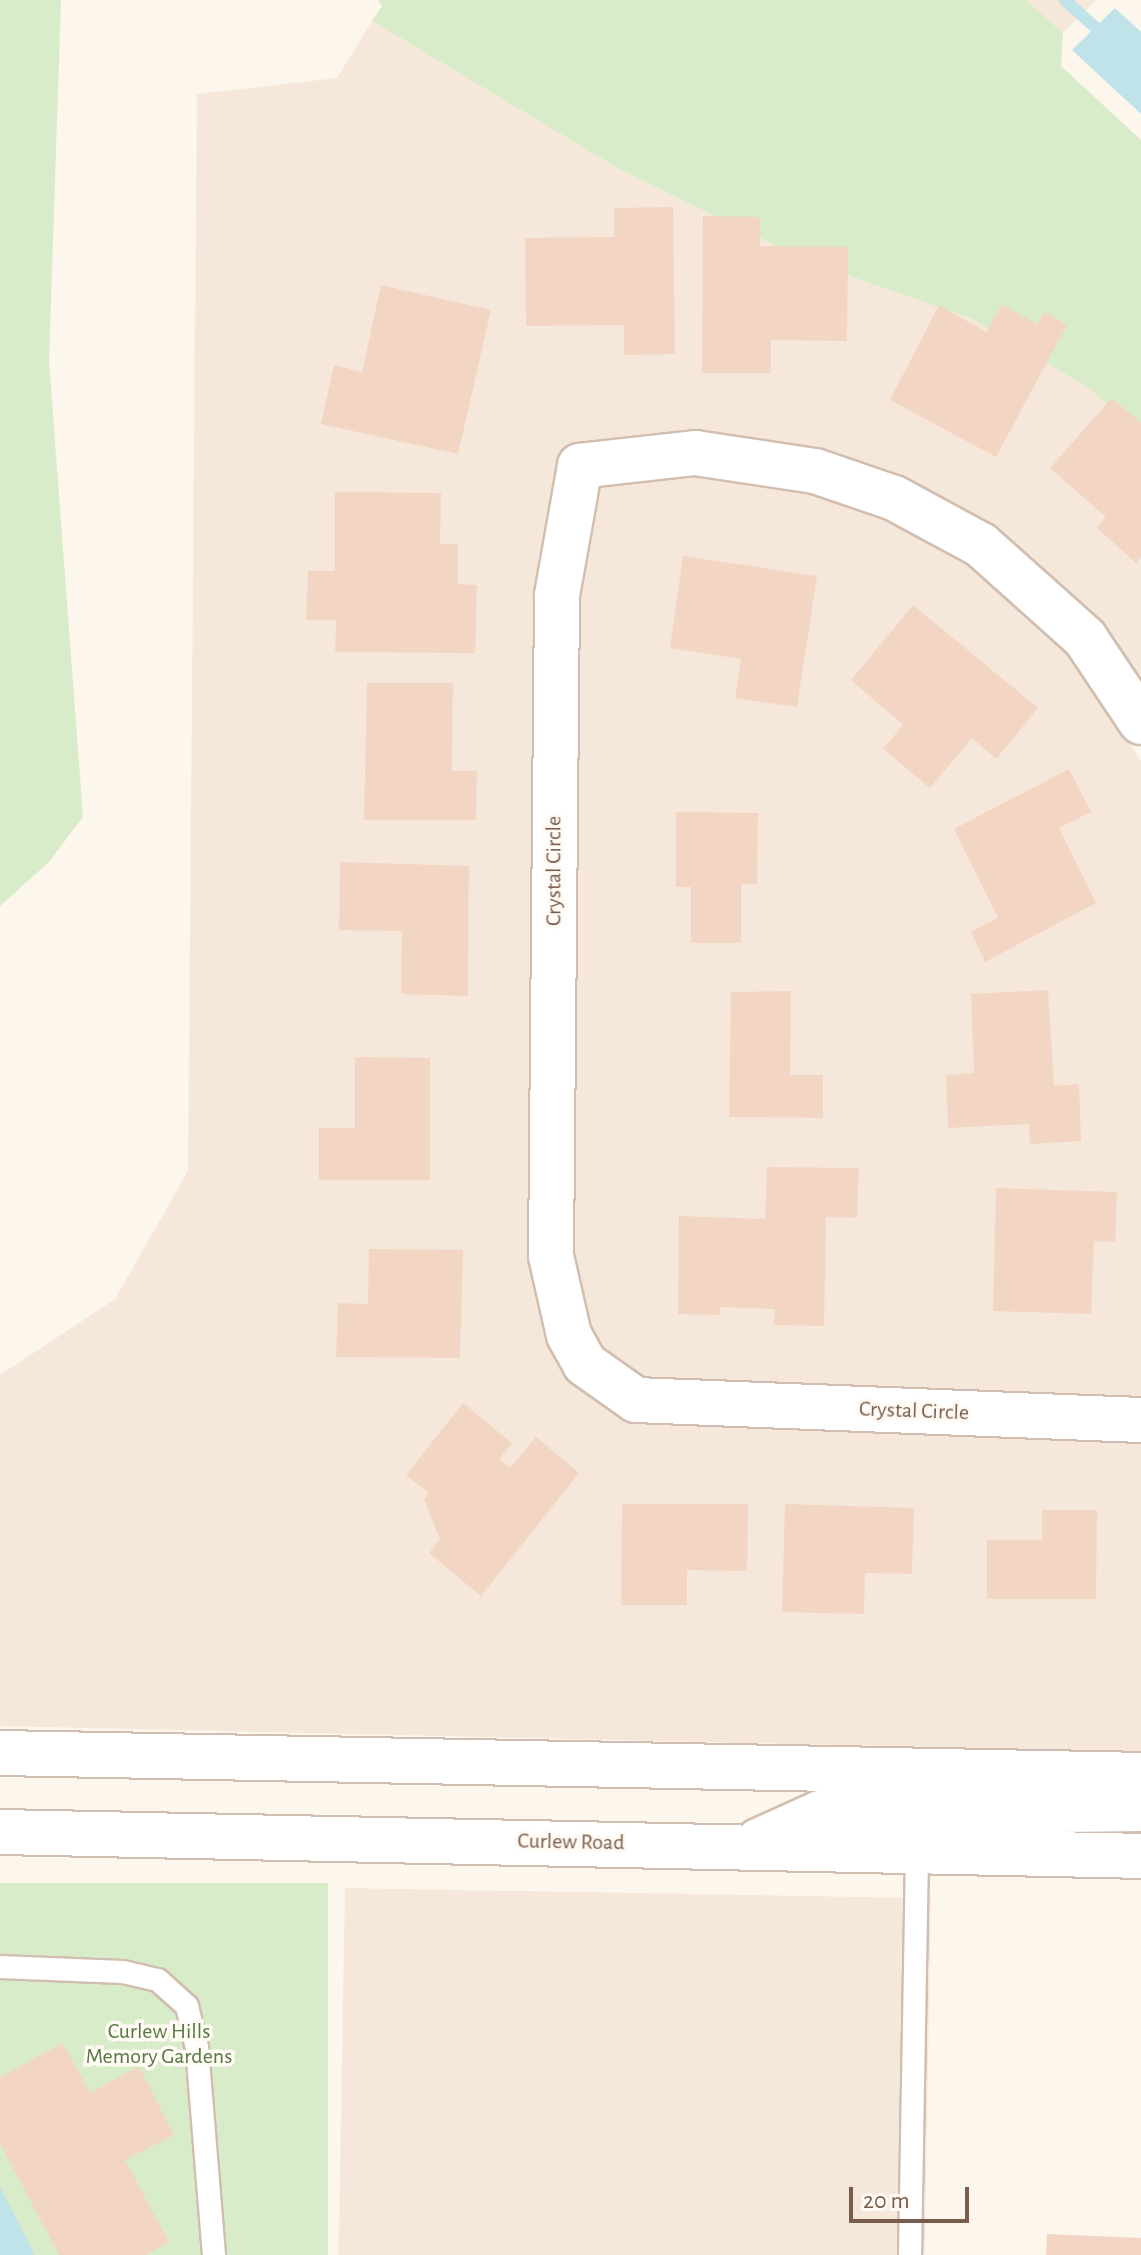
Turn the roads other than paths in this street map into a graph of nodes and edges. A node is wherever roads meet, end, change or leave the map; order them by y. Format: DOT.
graph roads {
  1 [pos="1141,722"];
  2 [pos="1141,1420"];
  3 [pos="0,1753"];
  4 [pos="1141,1775"];
  5 [pos="1141,1809"];
  6 [pos="0,1832"];
  7 [pos="749,1845"];
  8 [pos="917,1850"];
  9 [pos="1141,1856"];
  10 [pos="0,1967"];
  11 [pos="214,2255"];
  12 [pos="910,2255"];
  1 -- 2 [label="main road, Crystal Circle"];
  3 -- 4 [label="main road"];
  5 -- 7 [label="main road"];
  6 -- 7 [label="main road, Curlew Road"];
  7 -- 8 [label="main road, Curlew Road"];
  8 -- 9 [label="main road, Curlew Road"];
  8 -- 12 [label="lane"];
  10 -- 11 [label="lane"];
}
